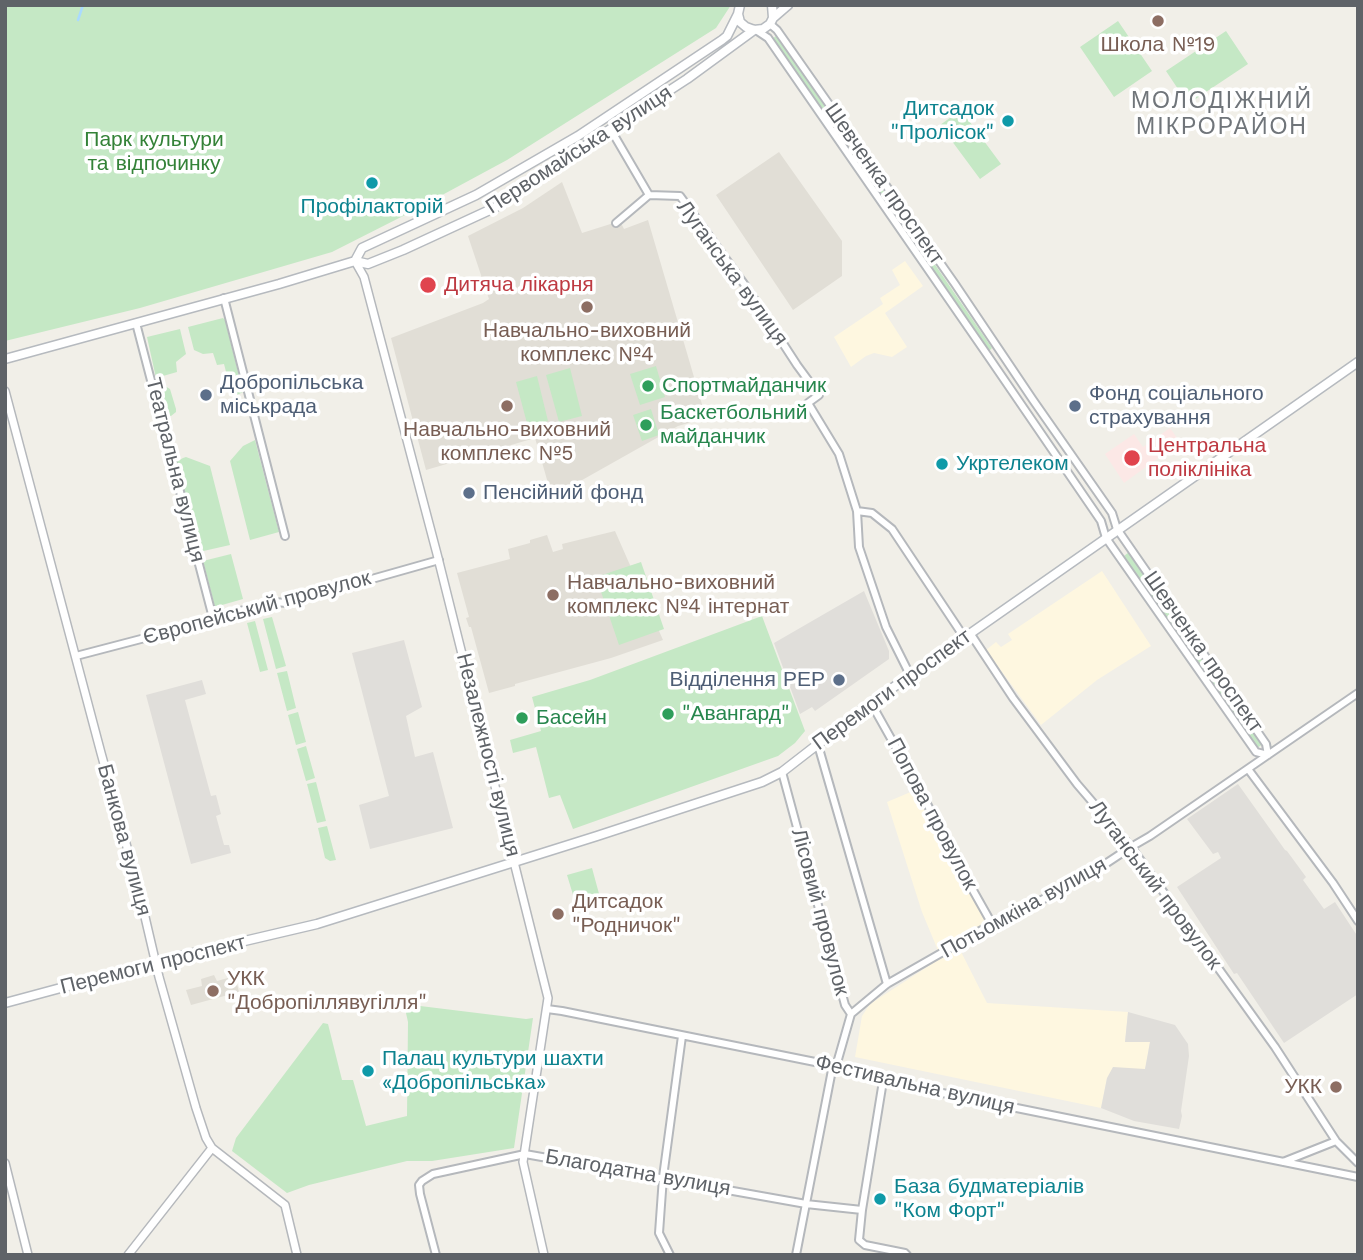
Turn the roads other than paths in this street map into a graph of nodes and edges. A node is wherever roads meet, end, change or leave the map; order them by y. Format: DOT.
graph roads {
  1 [pos="772,5"];
  2 [pos="788,5"];
  3 [pos="739,10"];
  4 [pos="771,21"];
  5 [pos="755,30"];
  6 [pos="611,130"];
  7 [pos="649,195"];
  8 [pos="616,223"];
  9 [pos="355,261"];
  10 [pos="224,298"];
  11 [pos="136,323"];
  12 [pos="5,359"];
  13 [pos="1358,362"];
  14 [pos="5,391"];
  15 [pos="857,510"];
  16 [pos="1117,529"];
  17 [pos="285,536"];
  18 [pos="1106,538"];
  19 [pos="439,560"];
  20 [pos="213,618"];
  21 [pos="967,635"];
  22 [pos="76,656"];
  23 [pos="910,676"];
  24 [pos="1358,693"];
  25 [pos="871,703"];
  26 [pos="818,745"];
  27 [pos="1268,755"];
  28 [pos="1248,769"];
  29 [pos="782,772"];
  30 [pos="1130,847"];
  31 [pos="515,863"];
  32 [pos="1358,921"];
  33 [pos="992,924"];
  34 [pos="156,963"];
  35 [pos="887,984"];
  36 [pos="5,1003"];
  37 [pos="547,1009"];
  38 [pos="851,1014"];
  39 [pos="682,1036"];
  40 [pos="835,1066"];
  41 [pos="883,1081"];
  42 [pos="1336,1141"];
  43 [pos="212,1148"];
  44 [pos="524,1154"];
  45 [pos="1283,1162"];
  46 [pos="5,1163"];
  47 [pos="1358,1163"];
  48 [pos="663,1177"];
  49 [pos="1358,1177"];
  50 [pos="806,1203"];
  51 [pos="862,1210"];
  52 [pos="27,1255"];
  53 [pos="128,1255"];
  54 [pos="297,1255"];
  55 [pos="436,1255"];
  56 [pos="544,1255"];
  57 [pos="670,1255"];
  58 [pos="796,1255"];
  59 [pos="907,1255"];
  1 -- 4 [label="main road"];
  2 -- 4 [label="main road"];
  3 -- 5 [label="main road"];
  3 -- 9 [label="main road, Первомайська вулиця"];
  4 -- 5 [label="main road, Первомайська вулиця"];
  4 -- 16 [label="street, Шевченка проспект"];
  5 -- 6 [label="main road, Первомайська вулиця"];
  5 -- 18 [label="street, Шевченка проспект"];
  6 -- 7 [label="street, Луганська вулиця"];
  6 -- 9 [label="main road, Первомайська вулиця"];
  7 -- 8 [label="street"];
  7 -- 15 [label="street, Луганська вулиця"];
  9 -- 10 [label="main road, Первомайська вулиця"];
  9 -- 19 [label="street, Незалежності вулиця"];
  10 -- 11 [label="main road, Первомайська вулиця"];
  10 -- 17 [label="street"];
  11 -- 12 [label="main road, Первомайська вулиця"];
  11 -- 20 [label="street, Театральна вулиця"];
  13 -- 16 [label="main road, Перемоги проспект"];
  14 -- 22 [label="street, Банкова вулиця"];
  15 -- 21 [label="street"];
  15 -- 23 [label="street, Луганська вулиця"];
  16 -- 18 [label="main road, Перемоги проспект"];
  16 -- 27 [label="street, Шевченка проспект"];
  18 -- 21 [label="main road, Перемоги проспект"];
  18 -- 27 [label="street, Шевченка проспект"];
  19 -- 20 [label="street, Європейський провулок"];
  19 -- 31 [label="street, Незалежності вулиця"];
  20 -- 22 [label="street, Європейський провулок"];
  21 -- 23 [label="main road, Перемоги проспект"];
  21 -- 30 [label="street, Луганський провулок"];
  22 -- 34 [label="street, Банкова вулиця"];
  23 -- 25 [label="main road, Перемоги проспект"];
  24 -- 27 [label="street, Потьомкіна вулиця"];
  25 -- 26 [label="main road, Перемоги проспект"];
  25 -- 33 [label="street, Попова провулок"];
  26 -- 29 [label="main road, Перемоги проспект"];
  26 -- 35 [label="street"];
  27 -- 28 [label="street, Потьомкіна вулиця"];
  28 -- 30 [label="street, Потьомкіна вулиця"];
  28 -- 32 [label="street"];
  29 -- 31 [label="main road, Перемоги проспект"];
  29 -- 38 [label="street, Лісовий провулок"];
  30 -- 33 [label="street, Потьомкіна вулиця"];
  30 -- 42 [label="street, Луганський провулок"];
  31 -- 34 [label="main road, Перемоги проспект"];
  31 -- 37 [label="street, Незалежності вулиця"];
  33 -- 35 [label="street, Потьомкіна вулиця"];
  34 -- 36 [label="main road, Перемоги проспект"];
  34 -- 43 [label="street, Банкова вулиця"];
  35 -- 38 [label="street, Потьомкіна вулиця"];
  37 -- 39 [label="street, Фестивальна вулиця"];
  37 -- 44 [label="street, Незалежності вулиця"];
  38 -- 40 [label="street, Лісовий провулок"];
  39 -- 40 [label="street, Фестивальна вулиця"];
  39 -- 48 [label="street"];
  40 -- 41 [label="street, Фестивальна вулиця"];
  40 -- 50 [label="street, Лісовий провулок"];
  41 -- 45 [label="street, Фестивальна вулиця"];
  41 -- 51 [label="street"];
  42 -- 45 [label="street"];
  42 -- 47 [label="street"];
  43 -- 53 [label="street"];
  43 -- 54 [label="street, Банкова вулиця"];
  44 -- 48 [label="street, Благодатна вулиця"];
  44 -- 55 [label="street, Благодатна вулиця"];
  44 -- 56 [label="street, Незалежності вулиця"];
  45 -- 49 [label="street, Фестивальна вулиця"];
  46 -- 52 [label="street"];
  48 -- 50 [label="street, Благодатна вулиця"];
  48 -- 57 [label="street"];
  50 -- 51 [label="street, Благодатна вулиця"];
  50 -- 58 [label="street, Лісовий провулок"];
  51 -- 59 [label="street"];
}
